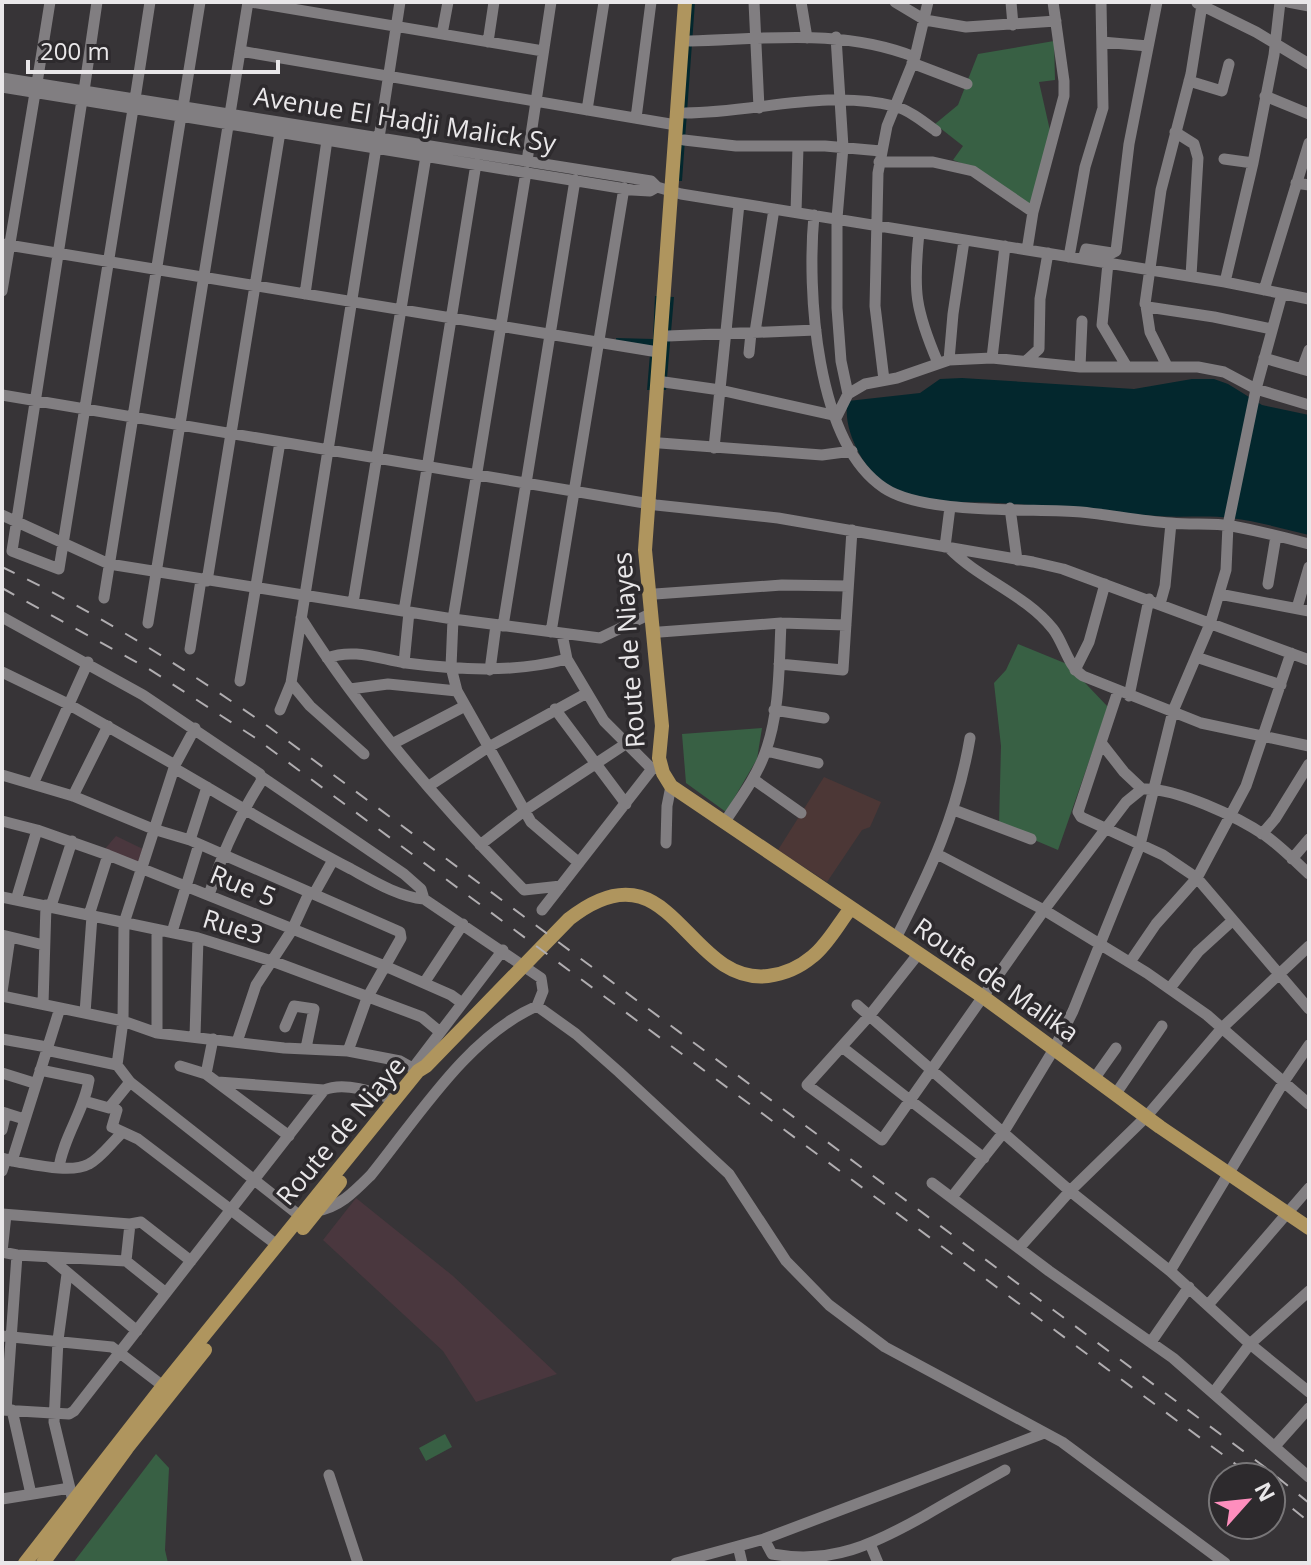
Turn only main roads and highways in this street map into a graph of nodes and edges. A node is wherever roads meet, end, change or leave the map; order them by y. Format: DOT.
graph roads {
  1 [pos="685,2"];
  2 [pos="693,2"];
  3 [pos="681,119"];
  4 [pos="670,191"];
  5 [pos="652,505"];
  6 [pos="661,676"];
  7 [pos="657,768"];
  8 [pos="851,908"];
  9 [pos="419,1068"];
  10 [pos="1309,1228"];
  11 [pos="280,1248"];
  12 [pos="25,1563"];
  13 [pos="43,1563"];
  1 -- 3 [label="main road, Route de Niayes"];
  2 -- 3 [label="main road, Route de Niayes"];
  3 -- 4 [label="main road, Route de Niayes"];
  3 -- 4 [label="main road, Route de Niayes"];
  4 -- 5 [label="main road, Route de Niayes"];
  4 -- 5 [label="main road, Route de Niayes"];
  5 -- 6 [label="main road, Route de Niayes"];
  5 -- 6 [label="main road, Route de Niayes"];
  6 -- 7 [label="main road, Route de Niayes"];
  7 -- 8 [label="main road, Route de Malika"];
  8 -- 9 [label="main road"];
  8 -- 10 [label="main road, Route de Malika"];
  9 -- 11 [label="main road, Route de Niaye"];
  9 -- 11 [label="main road, Route de Niaye"];
  11 -- 12 [label="main road, Route de Niaye"];
  11 -- 13 [label="main road, Route de Niaye"];
}
